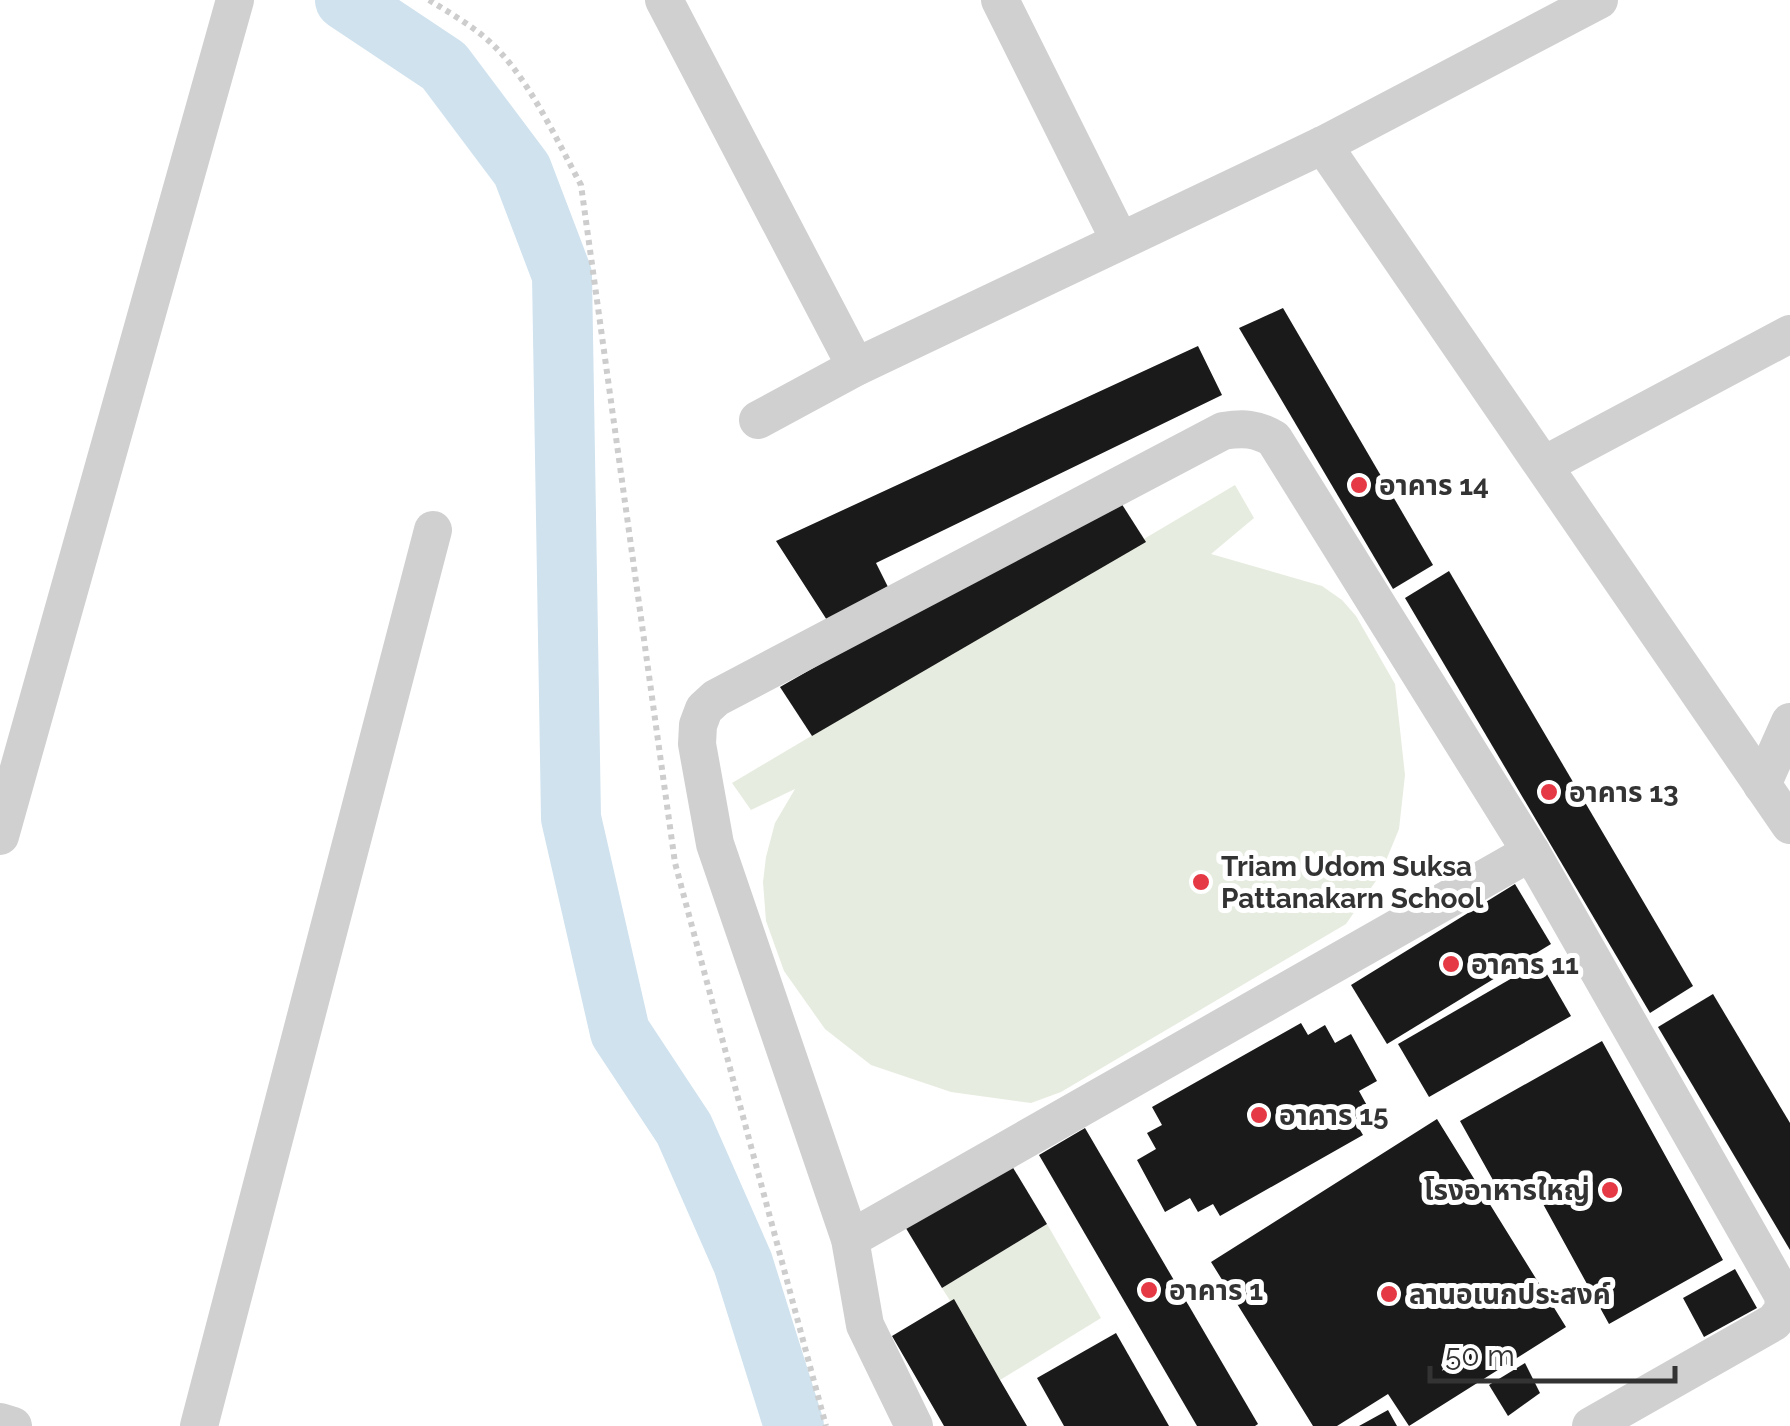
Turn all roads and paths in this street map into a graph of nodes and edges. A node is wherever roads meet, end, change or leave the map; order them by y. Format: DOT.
graph roads {
  1 [pos="235,0"];
  2 [pos="429,0"];
  3 [pos="664,0"];
  4 [pos="1000,0"];
  5 [pos="1598,0"];
  6 [pos="1323,145"];
  7 [pos="1120,241"];
  8 [pos="1790,334"];
  9 [pos="856,367"];
  10 [pos="758,420"];
  11 [pos="1544,465"];
  12 [pos="433,530"];
  13 [pos="1790,722"];
  14 [pos="1762,785"];
  15 [pos="1790,825"];
  16 [pos="0,836"];
  17 [pos="1530,852"];
  18 [pos="850,1239"];
  19 [pos="0,1422"];
  20 [pos="13,1426"];
  21 [pos="199,1426"];
  22 [pos="826,1426"];
  23 [pos="914,1426"];
  24 [pos="1591,1426"];
  1 -- 16 [label="street"];
  2 -- 22 [label="path"];
  3 -- 9 [label="street"];
  4 -- 7 [label="street"];
  5 -- 6 [label="street"];
  6 -- 7 [label="street"];
  6 -- 11 [label="street"];
  7 -- 9 [label="street"];
  8 -- 11 [label="street"];
  9 -- 10 [label="street"];
  11 -- 14 [label="street"];
  12 -- 21 [label="street"];
  13 -- 14 [label="street"];
  14 -- 15 [label="street"];
  17 -- 18 [label="street"];
  17 -- 18 [label="street"];
  17 -- 24 [label="street"];
  18 -- 23 [label="street"];
  19 -- 20 [label="street"];
}
